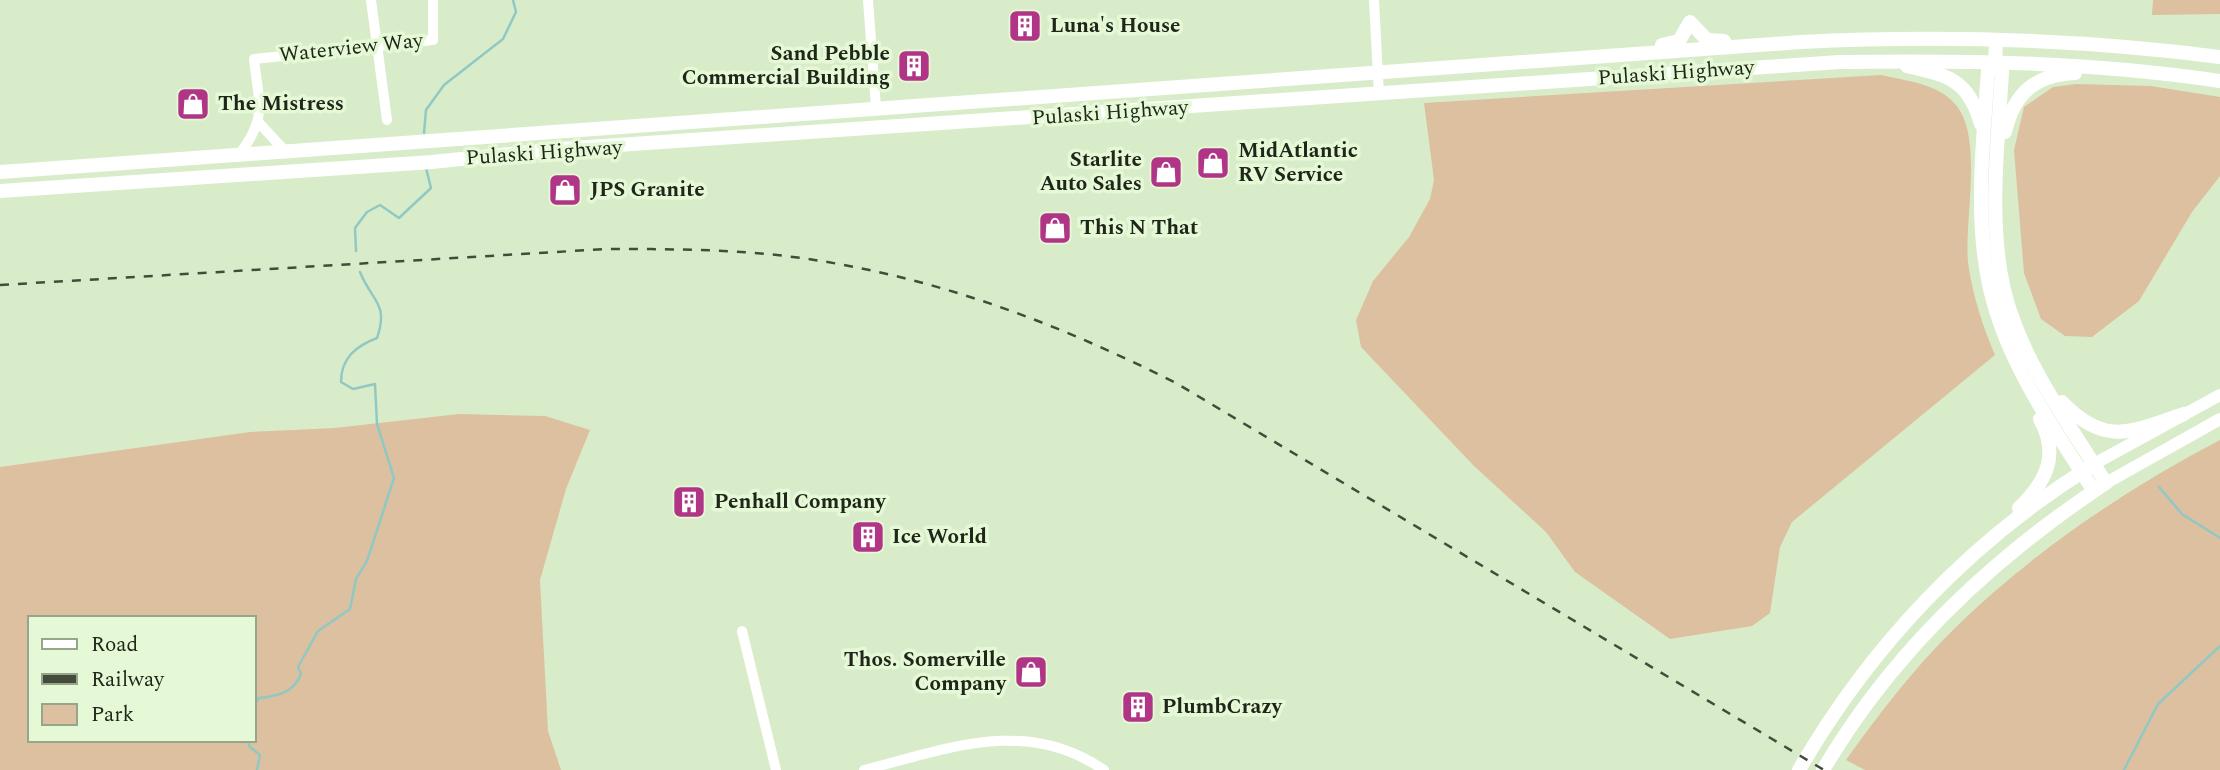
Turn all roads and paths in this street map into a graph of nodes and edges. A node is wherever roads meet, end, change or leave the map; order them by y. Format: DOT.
graph roads {
  1 [pos="371,0"];
  2 [pos="433,0"];
  3 [pos="867,0"];
  4 [pos="1374,0"];
  5 [pos="1996,40"];
  6 [pos="1801,42"];
  7 [pos="379,45"];
  8 [pos="1616,55"];
  9 [pos="2220,57"];
  10 [pos="1885,61"];
  11 [pos="1995,64"];
  12 [pos="2140,71"];
  13 [pos="1378,73"];
  14 [pos="2220,81"];
  15 [pos="1379,95"];
  16 [pos="876,108"];
  17 [pos="387,120"];
  18 [pos="259,123"];
  19 [pos="1984,135"];
  20 [pos="287,153"];
  21 [pos="236,158"];
  22 [pos="0,173"];
  23 [pos="0,191"];
  24 [pos="1997,192"];
  25 [pos="2017,363"];
  26 [pos="2045,384"];
  27 [pos="2220,395"];
  28 [pos="2184,414"];
  29 [pos="2220,419"];
  30 [pos="2088,468"];
  31 [pos="2100,487"];
  32 [pos="1993,537"];
  33 [pos="742,631"];
  34 [pos="776,770"];
  35 [pos="864,770"];
  36 [pos="1104,770"];
  37 [pos="1799,770"];
  38 [pos="1823,770"];
  1 -- 7 [label="street"];
  2 -- 7 [label="street, Waterview Way"];
  3 -- 16 [label="street"];
  4 -- 13 [label="street"];
  5 -- 6 [label="highway, Pulaski Highway"];
  5 -- 9 [label="highway, Pulaski Highway"];
  5 -- 11 [label="highway"];
  6 -- 8 [label="highway, Pulaski Highway"];
  6 -- 8 [label="highway"];
  7 -- 17 [label="street"];
  7 -- 18 [label="street, Waterview Way"];
  8 -- 13 [label="highway, Pulaski Highway"];
  10 -- 11 [label="highway, Pulaski Highway"];
  10 -- 15 [label="highway, Pulaski Highway"];
  10 -- 19 [label="highway"];
  11 -- 12 [label="highway, Pulaski Highway"];
  11 -- 19 [label="highway"];
  11 -- 24 [label="highway"];
  12 -- 14 [label="highway, Pulaski Highway"];
  12 -- 24 [label="highway"];
  13 -- 15 [label="street"];
  13 -- 16 [label="highway, Pulaski Highway"];
  15 -- 23 [label="highway, Pulaski Highway"];
  16 -- 20 [label="highway, Pulaski Highway"];
  18 -- 20 [label="street"];
  18 -- 21 [label="street"];
  19 -- 25 [label="highway"];
  20 -- 21 [label="highway, Pulaski Highway"];
  21 -- 22 [label="highway, Pulaski Highway"];
  24 -- 26 [label="highway"];
  25 -- 30 [label="highway"];
  25 -- 32 [label="highway"];
  26 -- 28 [label="highway"];
  26 -- 30 [label="highway"];
  27 -- 28 [label="main road"];
  28 -- 30 [label="main road"];
  29 -- 31 [label="main road"];
  30 -- 31 [label="highway"];
  30 -- 32 [label="highway"];
  31 -- 38 [label="highway"];
  32 -- 37 [label="highway"];
  33 -- 34 [label="street"];
  35 -- 36 [label="street"];
}
